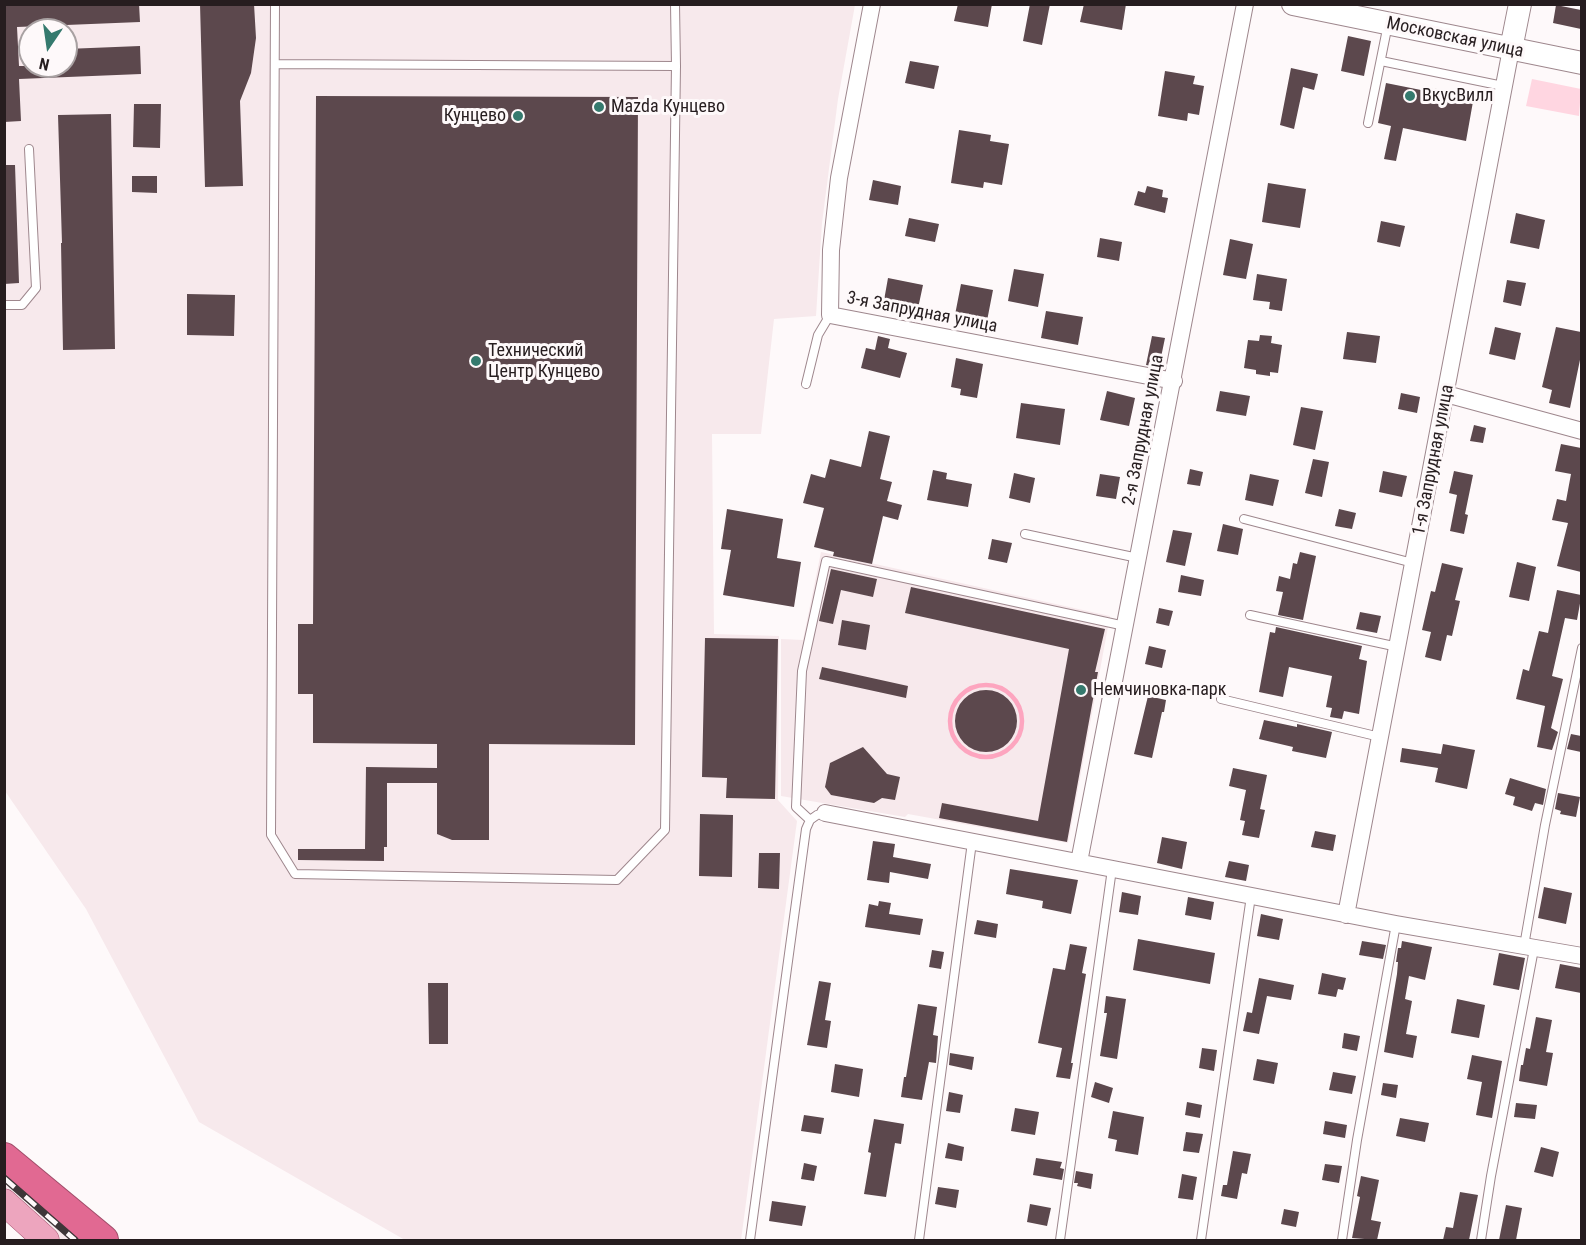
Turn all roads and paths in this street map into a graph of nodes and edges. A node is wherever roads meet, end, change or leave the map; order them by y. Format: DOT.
graph roads {
  1 [pos="275,4"];
  2 [pos="675,4"];
  3 [pos="872,4"];
  4 [pos="1245,4"];
  5 [pos="1293,4"];
  6 [pos="1520,4"];
  7 [pos="1316,7"];
  8 [pos="1388,24"];
  9 [pos="1511,49"];
  10 [pos="1381,61"];
  11 [pos="1581,63"];
  12 [pos="275,64"];
  13 [pos="676,66"];
  14 [pos="1503,86"];
  15 [pos="1368,123"];
  16 [pos="29,149"];
  17 [pos="4,305"];
  18 [pos="830,315"];
  19 [pos="1173,381"];
  20 [pos="806,384"];
  21 [pos="1446,394"];
  22 [pos="1581,431"];
  23 [pos="1244,519"];
  24 [pos="1025,534"];
  25 [pos="1139,558"];
  26 [pos="1414,563"];
  27 [pos="1250,615"];
  28 [pos="1126,626"];
  29 [pos="1398,647"];
  30 [pos="1581,648"];
  31 [pos="1221,699"];
  32 [pos="1380,737"];
  33 [pos="818,817"];
  34 [pos="972,842"];
  35 [pos="1079,862"];
  36 [pos="1112,869"];
  37 [pos="1251,896"];
  38 [pos="1346,915"];
  39 [pos="1396,924"];
  40 [pos="1529,948"];
  41 [pos="1581,956"];
  42 [pos="4,1146"];
  43 [pos="4,1158"];
  44 [pos="4,1202"];
  45 [pos="46,1240"];
  46 [pos="103,1240"];
  47 [pos="109,1240"];
  48 [pos="750,1240"];
  49 [pos="919,1240"];
  50 [pos="1060,1240"];
  51 [pos="1201,1240"];
  52 [pos="1342,1240"];
  53 [pos="1481,1240"];
  1 -- 12 [label="lane"];
  2 -- 13 [label="lane"];
  3 -- 18 [label="street, 3-я Запрудная улица"];
  4 -- 19 [label="street, 2-я Запрудная улица"];
  5 -- 7 [label="street, Московская улица"];
  6 -- 9 [label="street, 1-я Запрудная улица"];
  7 -- 8 [label="street, Московская улица"];
  8 -- 9 [label="street, Московская улица"];
  8 -- 10 [label="lane"];
  9 -- 11 [label="street, Московская улица"];
  9 -- 14 [label="street, 1-я Запрудная улица"];
  10 -- 14 [label="lane"];
  10 -- 15 [label="lane"];
  12 -- 13 [label="lane"];
  12 -- 13 [label="lane"];
  14 -- 21 [label="street, 1-я Запрудная улица"];
  16 -- 17 [label="lane"];
  18 -- 19 [label="street, 3-я Запрудная улица"];
  18 -- 20 [label="lane"];
  19 -- 25 [label="street, 2-я Запрудная улица"];
  21 -- 22 [label="street"];
  21 -- 26 [label="street, 1-я Запрудная улица"];
  23 -- 26 [label="lane"];
  24 -- 25 [label="lane"];
  25 -- 28 [label="street, 2-я Запрудная улица"];
  26 -- 29 [label="street, 1-я Запрудная улица"];
  27 -- 29 [label="lane"];
  28 -- 33 [label="lane"];
  28 -- 35 [label="street, 2-я Запрудная улица"];
  29 -- 32 [label="street, 1-я Запрудная улица"];
  30 -- 40 [label="lane"];
  31 -- 32 [label="lane"];
  32 -- 38 [label="street, 1-я Запрудная улица"];
  33 -- 34 [label="street"];
  33 -- 48 [label="lane"];
  34 -- 35 [label="street"];
  34 -- 49 [label="lane"];
  35 -- 36 [label="street"];
  36 -- 37 [label="street"];
  36 -- 50 [label="lane"];
  37 -- 38 [label="street"];
  37 -- 51 [label="lane"];
  38 -- 39 [label="street"];
  39 -- 40 [label="street"];
  39 -- 52 [label="lane"];
  40 -- 41 [label="street"];
  40 -- 53 [label="lane"];
  42 -- 47 [label="main road"];
  43 -- 46 [label="highway"];
  44 -- 45 [label="main road"];
}
